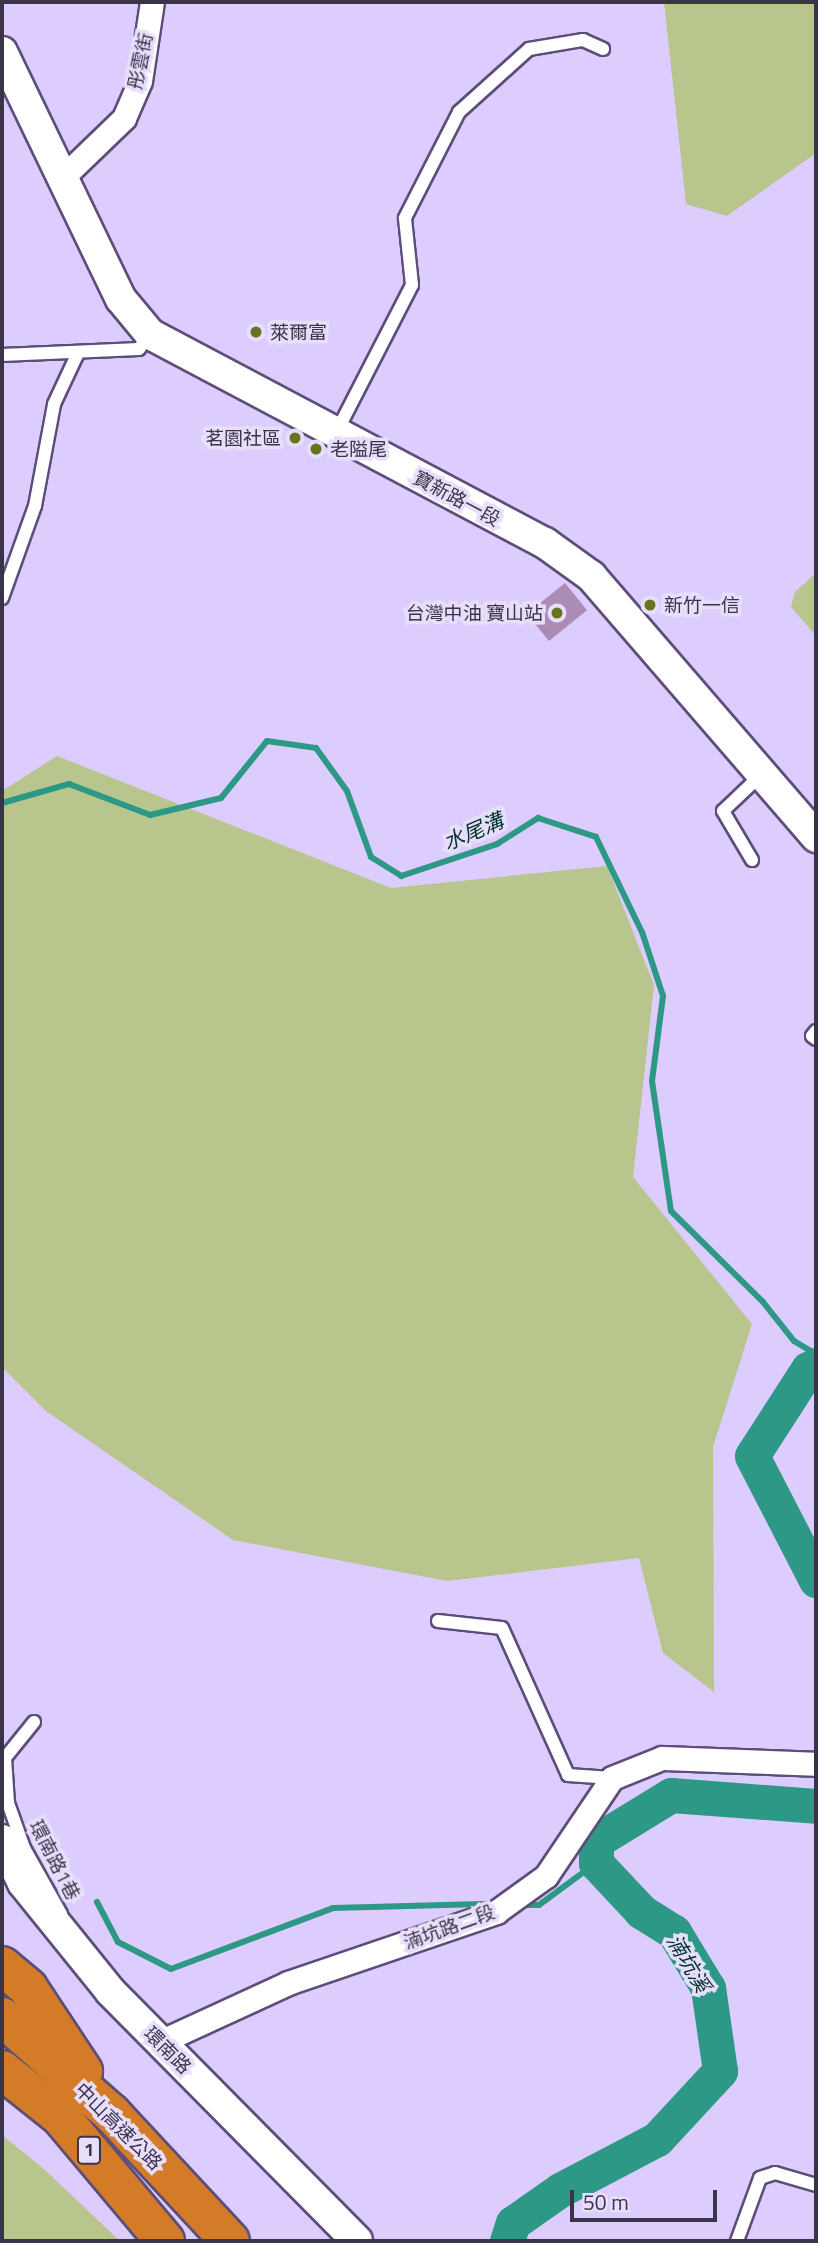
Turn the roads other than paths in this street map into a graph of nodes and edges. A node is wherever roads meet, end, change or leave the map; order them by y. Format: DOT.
graph roads {
  1 [pos="152,2"];
  2 [pos="603,49"];
  3 [pos="2,52"];
  4 [pos="64,177"];
  5 [pos="150,334"];
  6 [pos="2,355"];
  7 [pos="77,355"];
  8 [pos="336,433"];
  9 [pos="2,598"];
  10 [pos="763,773"];
  11 [pos="816,837"];
  12 [pos="752,860"];
  13 [pos="816,1031"];
  14 [pos="816,1039"];
  15 [pos="438,1621"];
  16 [pos="34,1722"];
  17 [pos="816,1764"];
  18 [pos="612,1778"];
  19 [pos="2,1840"];
  20 [pos="70,1941"];
  21 [pos="2,1966"];
  22 [pos="2,2017"];
  23 [pos="160,2042"];
  24 [pos="2,2070"];
  25 [pos="111,2113"];
  26 [pos="816,2185"];
  27 [pos="165,2241"];
  28 [pos="230,2241"];
  29 [pos="357,2241"];
  30 [pos="737,2241"];
  1 -- 4 [label="street, 彤雲街"];
  2 -- 8 [label="lane"];
  3 -- 4 [label="street, 寶新路一段"];
  4 -- 5 [label="street, 寶新路一段"];
  5 -- 7 [label="lane"];
  5 -- 8 [label="street, 寶新路一段"];
  6 -- 7 [label="lane"];
  7 -- 9 [label="lane"];
  8 -- 10 [label="street, 寶新路一段"];
  10 -- 11 [label="street, 寶新路一段"];
  10 -- 12 [label="lane"];
  13 -- 14 [label="lane"];
  15 -- 18 [label="lane"];
  16 -- 20 [label="lane, 環南路1巷"];
  17 -- 18 [label="street"];
  18 -- 23 [label="street, 湳坑路二段"];
  19 -- 20 [label="street, 環南路"];
  20 -- 23 [label="street, 環南路"];
  21 -- 25 [label="highway"];
  22 -- 25 [label="highway, 中山高速公路 / 1"];
  23 -- 29 [label="street, 環南路"];
  24 -- 27 [label="highway, 中山高速公路 / 1"];
  25 -- 28 [label="highway, 中山高速公路 / 1"];
  26 -- 30 [label="lane"];
}
